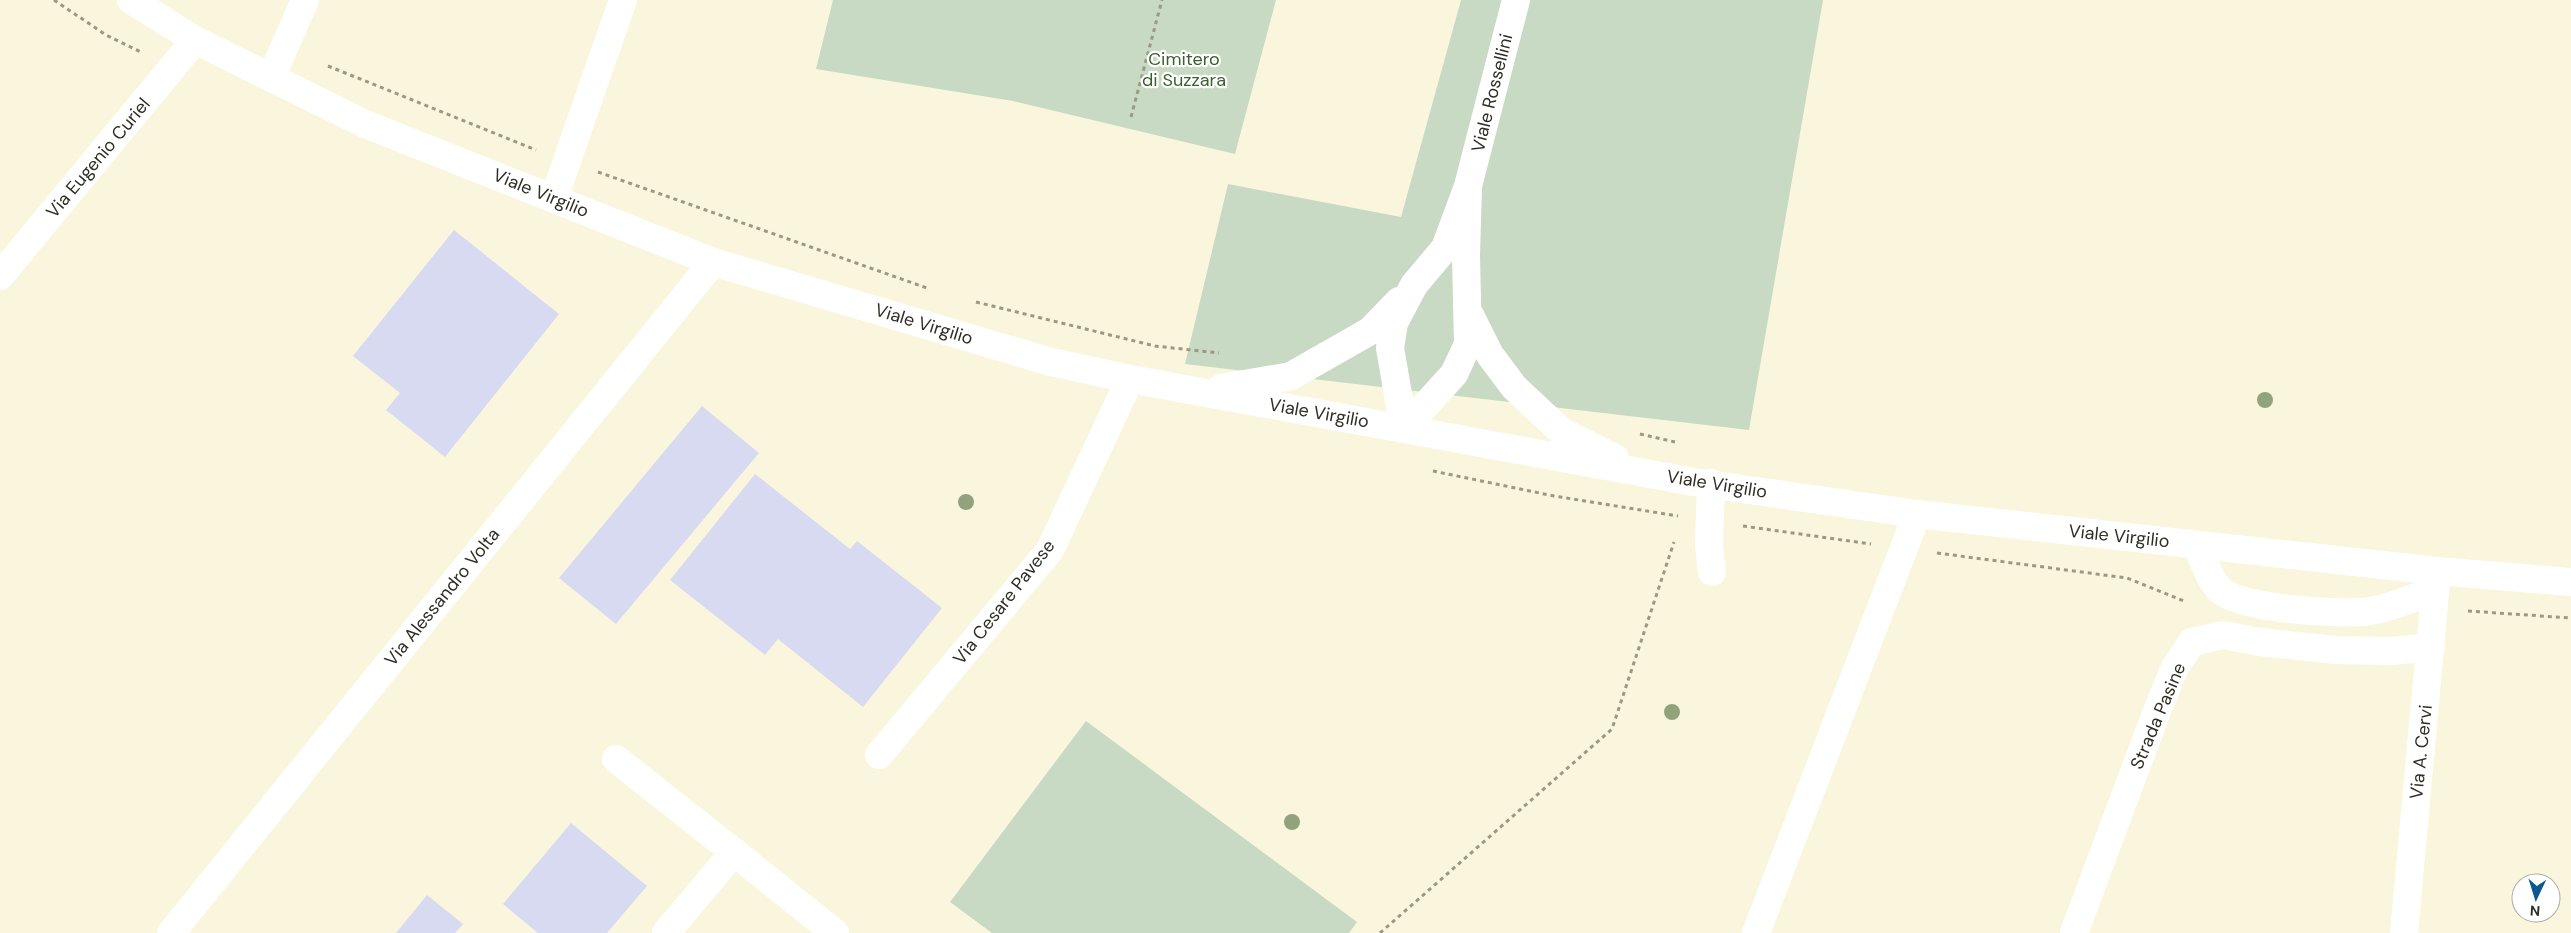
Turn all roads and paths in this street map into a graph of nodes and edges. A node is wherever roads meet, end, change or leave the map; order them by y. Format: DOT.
graph roads {
  1 [pos="131,0"];
  2 [pos="305,0"];
  3 [pos="624,0"];
  4 [pos="1162,0"];
  5 [pos="1516,0"];
  6 [pos="195,40"];
  7 [pos="271,78"];
  8 [pos="1131,117"];
  9 [pos="1468,186"];
  10 [pos="554,198"];
  11 [pos="713,262"];
  12 [pos="0,276"];
  13 [pos="1414,285"];
  14 [pos="1468,310"];
  15 [pos="1130,379"];
  16 [pos="1202,392"];
  17 [pos="1404,429"];
  18 [pos="1643,472"];
  19 [pos="1711,483"];
  20 [pos="1917,514"];
  21 [pos="1676,535"];
  22 [pos="2197,545"];
  23 [pos="1712,572"];
  24 [pos="2436,580"];
  25 [pos="2571,582"];
  26 [pos="2432,647"];
  27 [pos="879,755"];
  28 [pos="616,759"];
  29 [pos="734,852"];
  30 [pos="171,933"];
  31 [pos="666,933"];
  32 [pos="835,933"];
  33 [pos="1380,933"];
  34 [pos="1756,933"];
  35 [pos="2074,933"];
  36 [pos="2404,933"];
  1 -- 6 [label="street, Viale Virgilio"];
  2 -- 7 [label="street"];
  3 -- 10 [label="street"];
  4 -- 8 [label="path"];
  5 -- 9 [label="street, Viale Rossellini"];
  6 -- 7 [label="street, Viale Virgilio"];
  6 -- 12 [label="street, Via Eugenio Curiel"];
  7 -- 10 [label="street, Viale Virgilio"];
  9 -- 13 [label="street"];
  9 -- 14 [label="street"];
  10 -- 11 [label="street, Viale Virgilio"];
  11 -- 15 [label="street, Viale Virgilio"];
  11 -- 30 [label="street, Via Alessandro Volta"];
  13 -- 16 [label="street"];
  13 -- 17 [label="street"];
  14 -- 17 [label="street"];
  14 -- 18 [label="street"];
  15 -- 16 [label="street, Viale Virgilio"];
  15 -- 27 [label="street, Via Cesare Pavese"];
  16 -- 17 [label="street, Viale Virgilio"];
  17 -- 18 [label="street, Viale Virgilio"];
  18 -- 19 [label="street, Viale Virgilio"];
  19 -- 20 [label="street, Viale Virgilio"];
  19 -- 23 [label="street"];
  20 -- 22 [label="street, Viale Virgilio"];
  20 -- 34 [label="street"];
  21 -- 33 [label="path"];
  22 -- 24 [label="street, Viale Virgilio"];
  22 -- 24 [label="street"];
  24 -- 25 [label="street, Viale Virgilio"];
  24 -- 26 [label="street, Via A. Cervi"];
  26 -- 35 [label="street, Strada Pasine"];
  26 -- 36 [label="street, Via A. Cervi"];
  28 -- 29 [label="street"];
  29 -- 31 [label="street"];
  29 -- 32 [label="street"];
}
